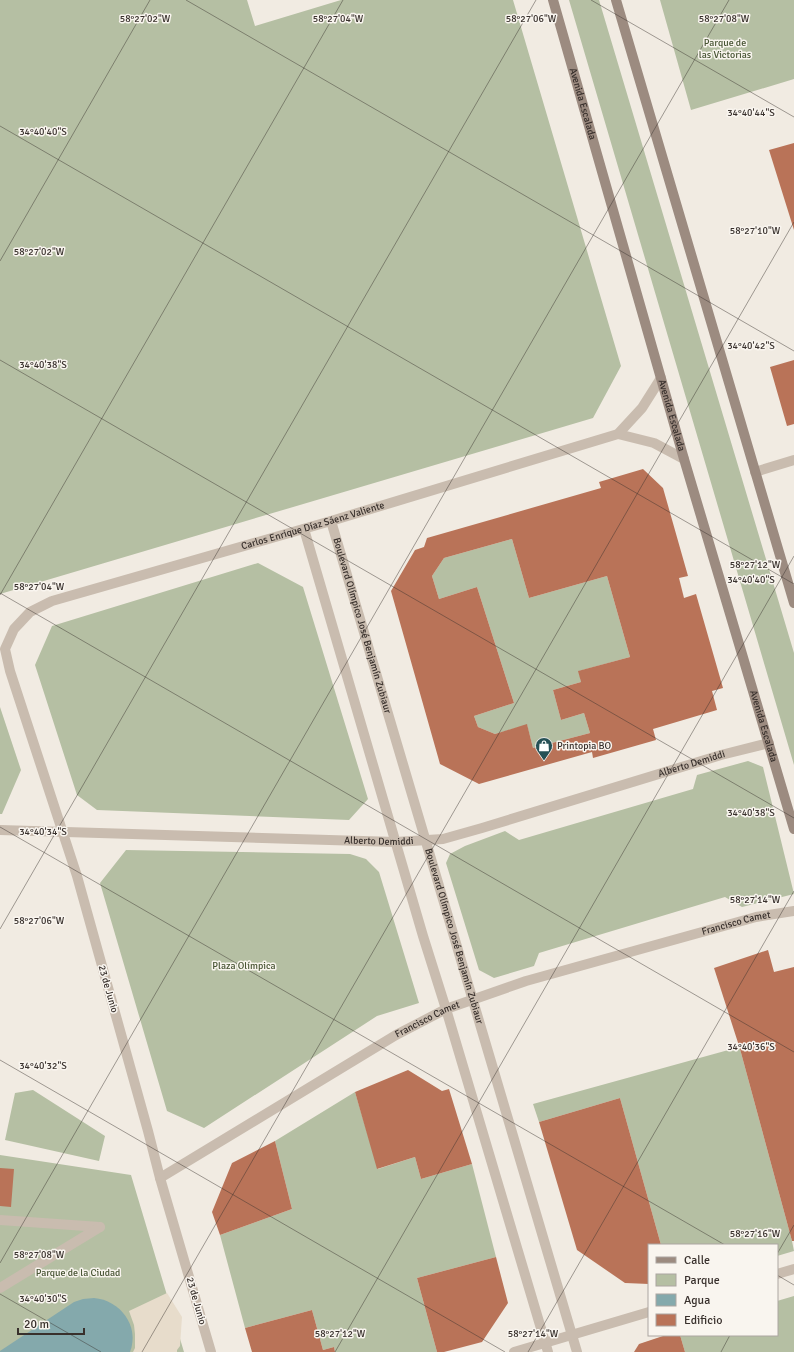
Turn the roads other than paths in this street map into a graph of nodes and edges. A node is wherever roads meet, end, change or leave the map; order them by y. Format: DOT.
graph roads {
  1 [pos="553,0"];
  2 [pos="616,0"];
  3 [pos="661,378"];
  4 [pos="618,434"];
  5 [pos="684,459"];
  6 [pos="794,460"];
  7 [pos="755,472"];
  8 [pos="331,521"];
  9 [pos="304,529"];
  10 [pos="794,602"];
  11 [pos="14,629"];
  12 [pos="768,743"];
  13 [pos="794,829"];
  14 [pos="0,830"];
  15 [pos="63,831"];
  16 [pos="425,840"];
  17 [pos="396,842"];
  18 [pos="794,911"];
  19 [pos="473,1000"];
  20 [pos="446,1009"];
  21 [pos="160,1178"];
  22 [pos="0,1220"];
  23 [pos="794,1269"];
  24 [pos="778,1274"];
  25 [pos="0,1288"];
  26 [pos="648,1312"];
  27 [pos="572,1335"];
  28 [pos="546,1347"];
  29 [pos="211,1352"];
  30 [pos="514,1352"];
  31 [pos="577,1352"];
  1 -- 3 [label="main road, Avenida Escalada"];
  2 -- 7 [label="main road"];
  3 -- 4 [label="street"];
  3 -- 5 [label="main road, Avenida Escalada"];
  4 -- 5 [label="street"];
  4 -- 8 [label="street, Carlos Enrique Díaz Sáenz Valiente"];
  5 -- 12 [label="main road, Avenida Escalada"];
  6 -- 7 [label="street"];
  7 -- 10 [label="main road"];
  8 -- 9 [label="street, Carlos Enrique Díaz Sáenz Valiente"];
  8 -- 16 [label="street, Boulevard Olímpico José Benjamín Zubiaur"];
  9 -- 11 [label="street, Carlos Enrique Díaz Sáenz Valiente"];
  9 -- 17 [label="street"];
  11 -- 15 [label="street, 23 de Junio"];
  12 -- 13 [label="main road, Avenida Escalada"];
  12 -- 16 [label="street, Alberto Demiddi"];
  14 -- 15 [label="street, Alberto Demiddi"];
  15 -- 17 [label="street, Alberto Demiddi"];
  15 -- 21 [label="street, 23 de Junio"];
  16 -- 17 [label="street, Alberto Demiddi"];
  16 -- 19 [label="street, Boulevard Olímpico José Benjamín Zubiaur"];
  17 -- 20 [label="street"];
  18 -- 19 [label="street, Francisco Camet"];
  19 -- 20 [label="street, Francisco Camet"];
  19 -- 27 [label="street, Boulevard Olímpico José Benjamín Zubiaur"];
  20 -- 21 [label="street, Francisco Camet"];
  20 -- 28 [label="street"];
  21 -- 29 [label="street, 23 de Junio"];
  22 -- 25 [label="street"];
  23 -- 24 [label="street"];
  26 -- 27 [label="street"];
  27 -- 28 [label="street"];
  27 -- 31 [label="street, Boulevard Olímpico José Benjamín Zubiaur"];
  28 -- 30 [label="street"];
}
